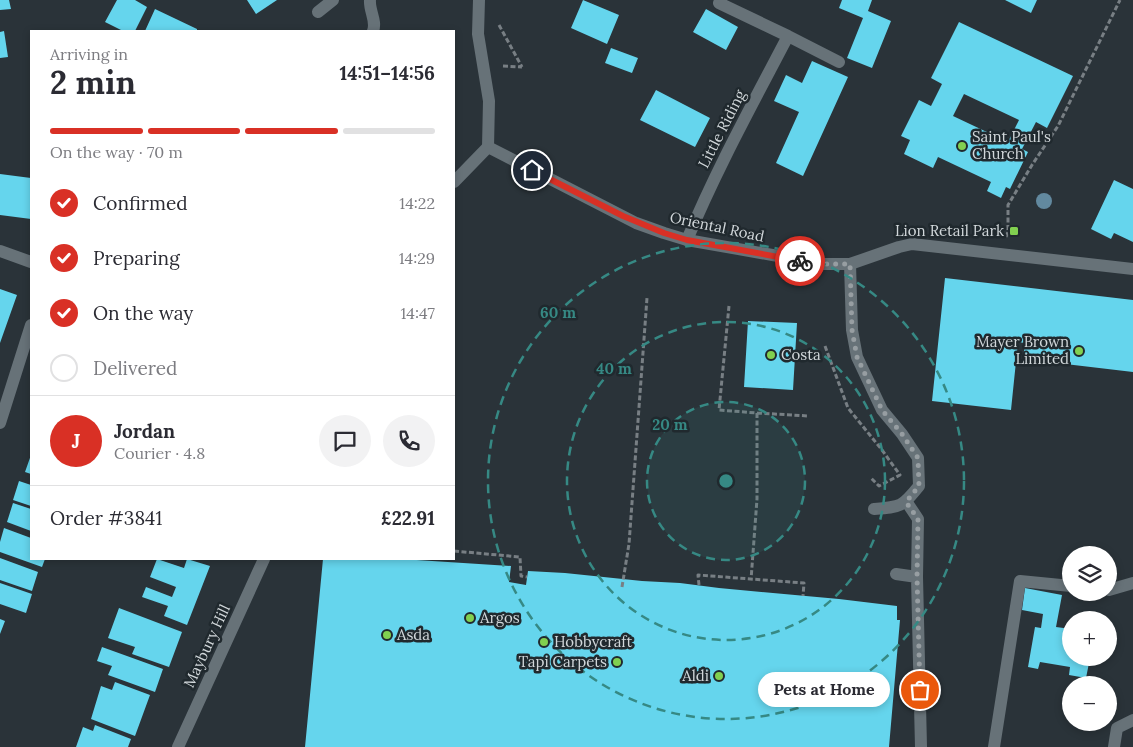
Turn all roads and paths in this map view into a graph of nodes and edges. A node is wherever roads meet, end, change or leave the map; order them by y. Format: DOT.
graph roads {
  1 [pos="334,0"];
  2 [pos="370,0"];
  3 [pos="479,0"];
  4 [pos="1120,0"];
  5 [pos="719,3"];
  6 [pos="318,12"];
  7 [pos="494,17"];
  8 [pos="373,30"];
  9 [pos="788,36"];
  10 [pos="839,62"];
  11 [pos="522,67"];
  12 [pos="488,146"];
  13 [pos="455,181"];
  14 [pos="1008,232"];
  15 [pos="687,240"];
  16 [pos="0,251"];
  17 [pos="30,262"];
  18 [pos="850,264"];
  19 [pos="1133,269"];
  20 [pos="647,298"];
  21 [pos="729,306"];
  22 [pos="30,328"];
  23 [pos="825,346"];
  24 [pos="757,413"];
  25 [pos="809,416"];
  26 [pos="0,423"];
  27 [pos="870,477"];
  28 [pos="906,502"];
  29 [pos="874,509"];
  30 [pos="455,551"];
  31 [pos="264,560"];
  32 [pos="896,574"];
  33 [pos="527,577"];
  34 [pos="917,577"];
  35 [pos="750,580"];
  36 [pos="1133,583"];
  37 [pos="698,585"];
  38 [pos="1062,585"];
  39 [pos="622,587"];
  40 [pos="1117,588"];
  41 [pos="803,596"];
  42 [pos="1133,720"];
  43 [pos="178,747"];
  44 [pos="921,747"];
  45 [pos="994,747"];
  46 [pos="1114,747"];
  1 -- 6 [label="street"];
  2 -- 8 [label="street"];
  3 -- 12 [label="street"];
  4 -- 14 [label="path"];
  5 -- 9 [label="street"];
  7 -- 11 [label="path"];
  9 -- 10 [label="street"];
  9 -- 15 [label="street, Little Riding"];
  12 -- 13 [label="street"];
  12 -- 15 [label="street, Oriental Road"];
  15 -- 18 [label="street, Oriental Road"];
  16 -- 17 [label="street"];
  18 -- 19 [label="street, Oriental Road"];
  18 -- 28 [label="street"];
  20 -- 39 [label="path"];
  21 -- 24 [label="path"];
  22 -- 26 [label="street"];
  23 -- 27 [label="path"];
  24 -- 25 [label="path"];
  24 -- 35 [label="path"];
  28 -- 29 [label="street"];
  28 -- 34 [label="street"];
  30 -- 33 [label="path"];
  31 -- 43 [label="street, Maybury Hill"];
  32 -- 34 [label="street"];
  34 -- 44 [label="street"];
  35 -- 37 [label="path"];
  35 -- 41 [label="path"];
  36 -- 40 [label="street"];
  38 -- 45 [label="street"];
  42 -- 46 [label="street"];
}
